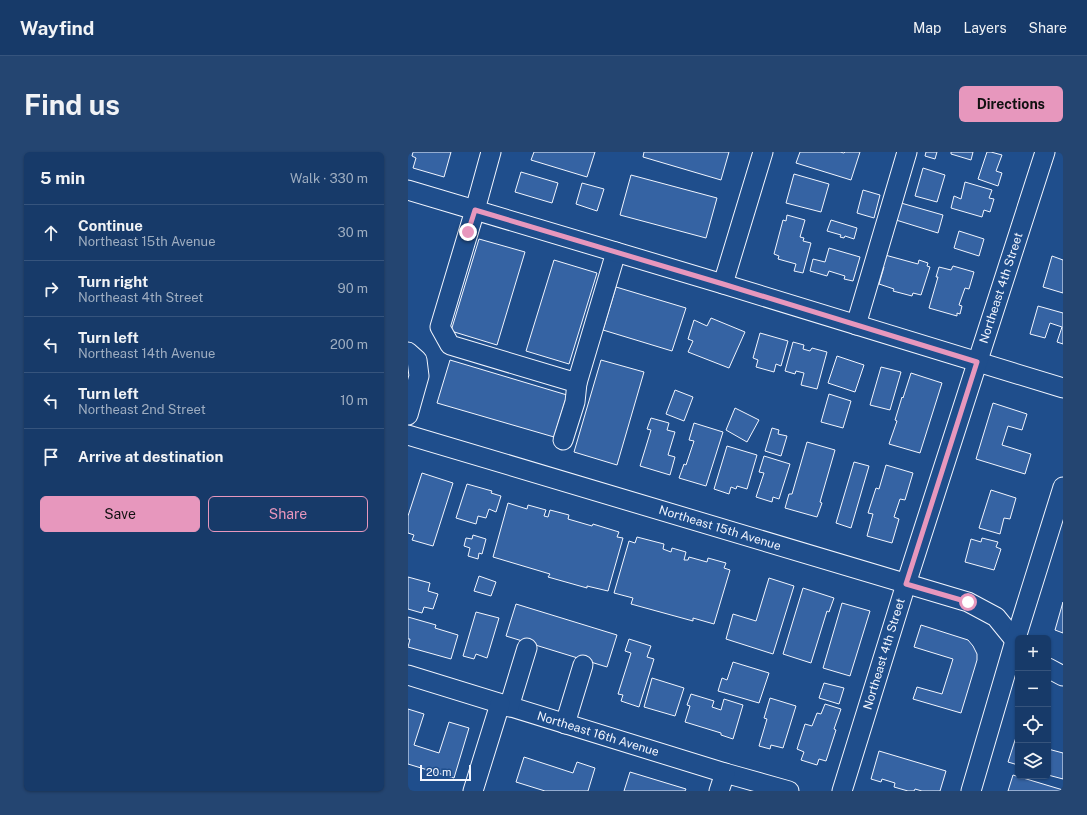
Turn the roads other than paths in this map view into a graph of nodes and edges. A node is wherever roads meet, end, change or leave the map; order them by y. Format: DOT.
graph roads {
  1 [pos="491,152"];
  2 [pos="763,152"];
  3 [pos="907,152"];
  4 [pos="1045,152"];
  5 [pos="408,190"];
  6 [pos="475,210"];
  7 [pos="616,252"];
  8 [pos="723,284"];
  9 [pos="856,325"];
  10 [pos="412,356"];
  11 [pos="977,362"];
  12 [pos="577,383"];
  13 [pos="1063,388"];
  14 [pos="408,415"];
  15 [pos="408,435"];
  16 [pos="563,440"];
  17 [pos="1063,487"];
  18 [pos="906,584"];
  19 [pos="1019,635"];
  20 [pos="1015,641"];
  21 [pos="527,648"];
  22 [pos="1015,649"];
  23 [pos="583,665"];
  24 [pos="1051,670"];
  25 [pos="408,675"];
  26 [pos="1063,676"];
  27 [pos="504,705"];
  28 [pos="565,724"];
  29 [pos="725,773"];
  30 [pos="473,791"];
  31 [pos="719,791"];
  32 [pos="790,791"];
  33 [pos="842,791"];
  34 [pos="971,791"];
  1 -- 6 [label="street"];
  2 -- 8 [label="street"];
  3 -- 9 [label="street"];
  4 -- 11 [label="street, Northeast 4th Street"];
  5 -- 6 [label="street"];
  6 -- 7 [label="street"];
  6 -- 12 [label="street"];
  7 -- 8 [label="street"];
  7 -- 12 [label="street"];
  8 -- 9 [label="street"];
  9 -- 11 [label="street"];
  10 -- 14 [label="street"];
  11 -- 13 [label="street"];
  11 -- 18 [label="street, Northeast 4th Street"];
  12 -- 16 [label="street"];
  15 -- 18 [label="street, Northeast 15th Avenue"];
  17 -- 19 [label="street"];
  18 -- 20 [label="street, Northeast 15th Avenue"];
  18 -- 33 [label="street, Northeast 4th Street"];
  21 -- 27 [label="street"];
  22 -- 34 [label="street"];
  23 -- 28 [label="street"];
  24 -- 26 [label="street"];
  25 -- 27 [label="street, Northeast 16th Avenue"];
  27 -- 28 [label="street, Northeast 16th Avenue"];
  27 -- 30 [label="street"];
  28 -- 29 [label="street, Northeast 16th Avenue"];
  29 -- 31 [label="street"];
  29 -- 32 [label="street, Northeast 16th Avenue"];
}
